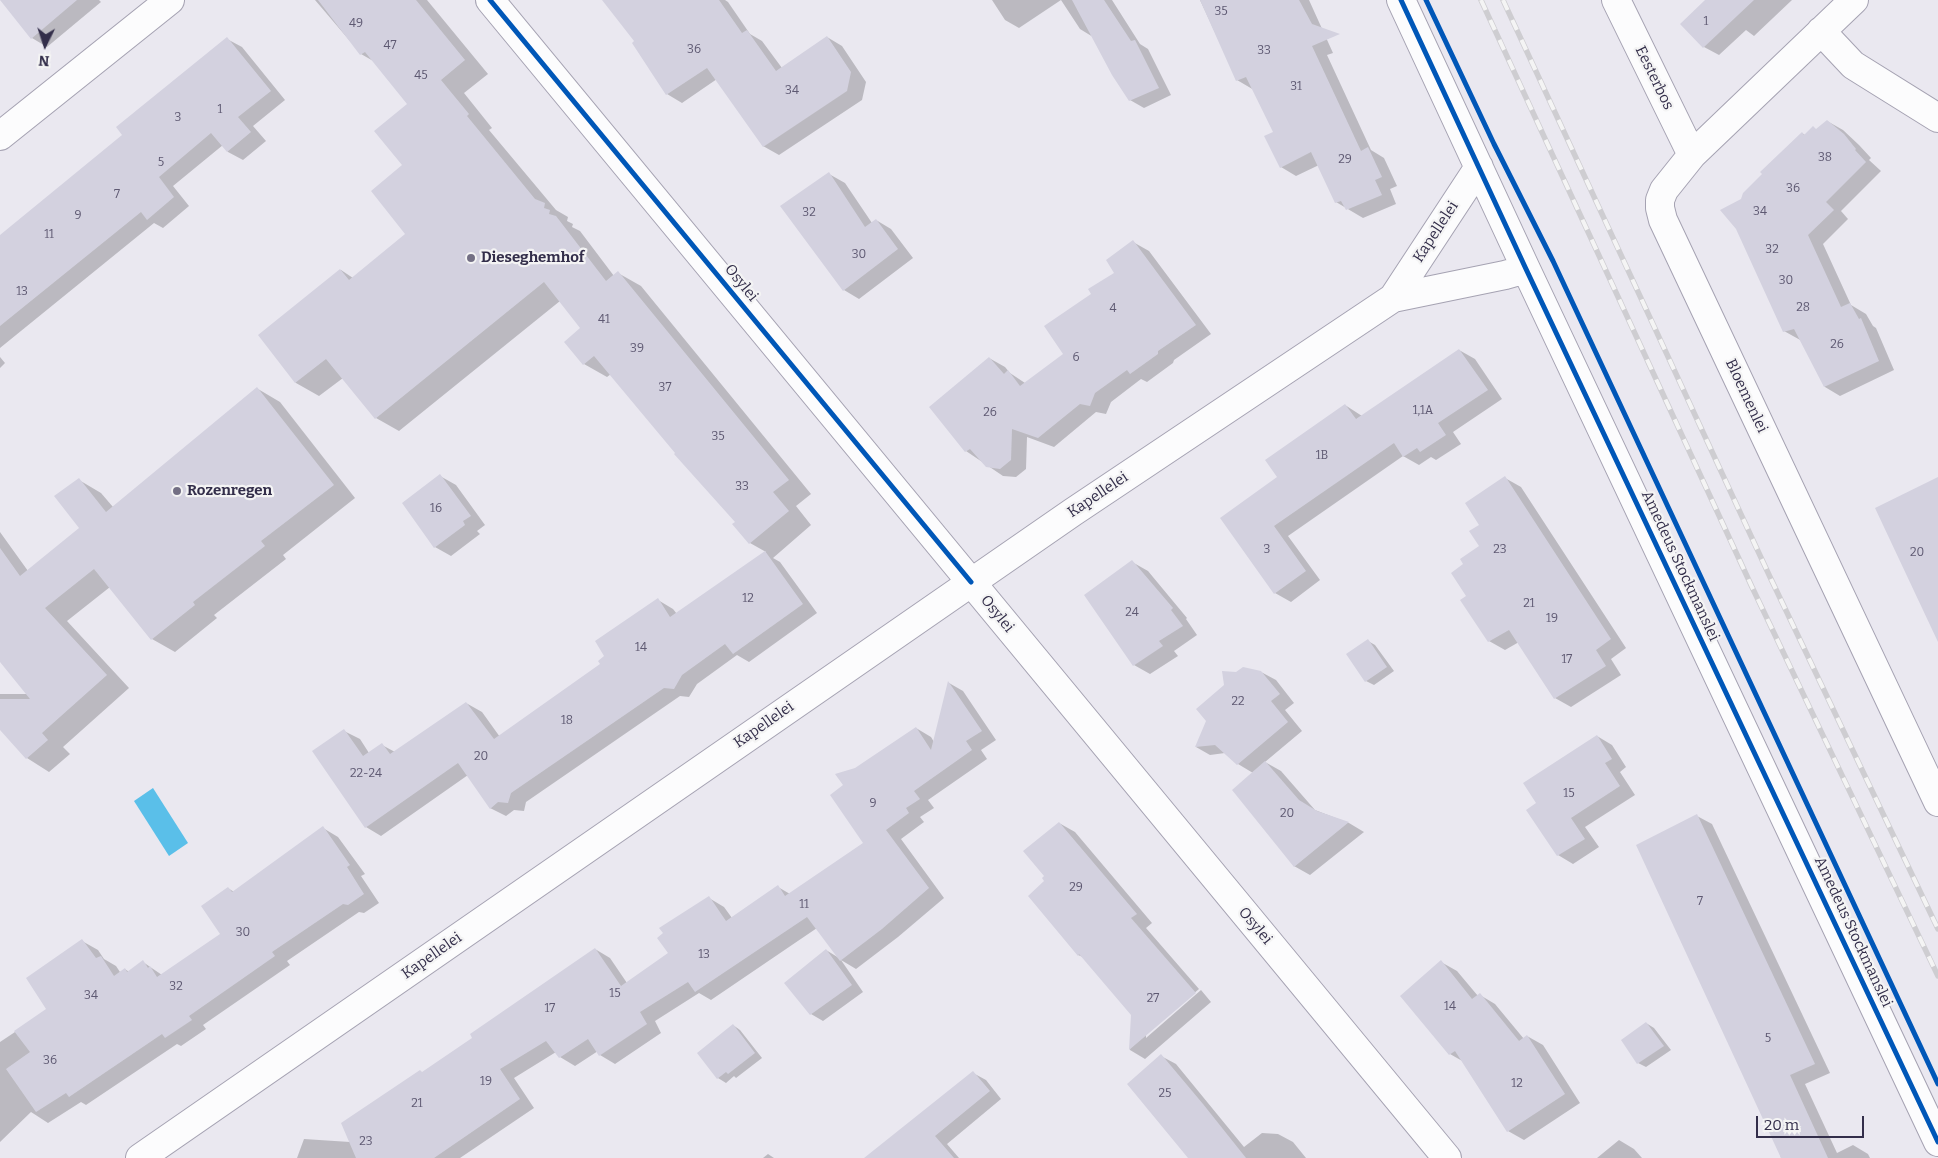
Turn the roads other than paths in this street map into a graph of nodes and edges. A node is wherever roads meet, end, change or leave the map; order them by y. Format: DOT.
graph roads {
  1 [pos="170,0"];
  2 [pos="490,0"];
  3 [pos="1401,0"];
  4 [pos="1616,0"];
  5 [pos="1854,0"];
  6 [pos="1821,31"];
  7 [pos="1938,118"];
  8 [pos="5,121"];
  9 [pos="1692,155"];
  10 [pos="1479,166"];
  11 [pos="1526,269"];
  12 [pos="1393,298"];
  13 [pos="971,582"];
  14 [pos="1938,802"];
  15 [pos="1938,1142"];
  16 [pos="140,1158"];
  17 [pos="1447,1158"];
  1 -- 8 [label="street"];
  2 -- 13 [label="street, Osylei"];
  3 -- 10 [label="street, Amedeus Stockmanslei"];
  4 -- 9 [label="street, Eesterbos"];
  5 -- 6 [label="street, Bloemenlei"];
  6 -- 7 [label="street"];
  6 -- 9 [label="street, Bloemenlei"];
  9 -- 14 [label="street, Bloemenlei"];
  10 -- 11 [label="street, Amedeus Stockmanslei"];
  10 -- 12 [label="street, Kapellelei"];
  11 -- 12 [label="street, Kapellelei"];
  11 -- 15 [label="street, Amedeus Stockmanslei"];
  12 -- 13 [label="street, Kapellelei"];
  13 -- 16 [label="street, Kapellelei"];
  13 -- 17 [label="street, Osylei"];
}
